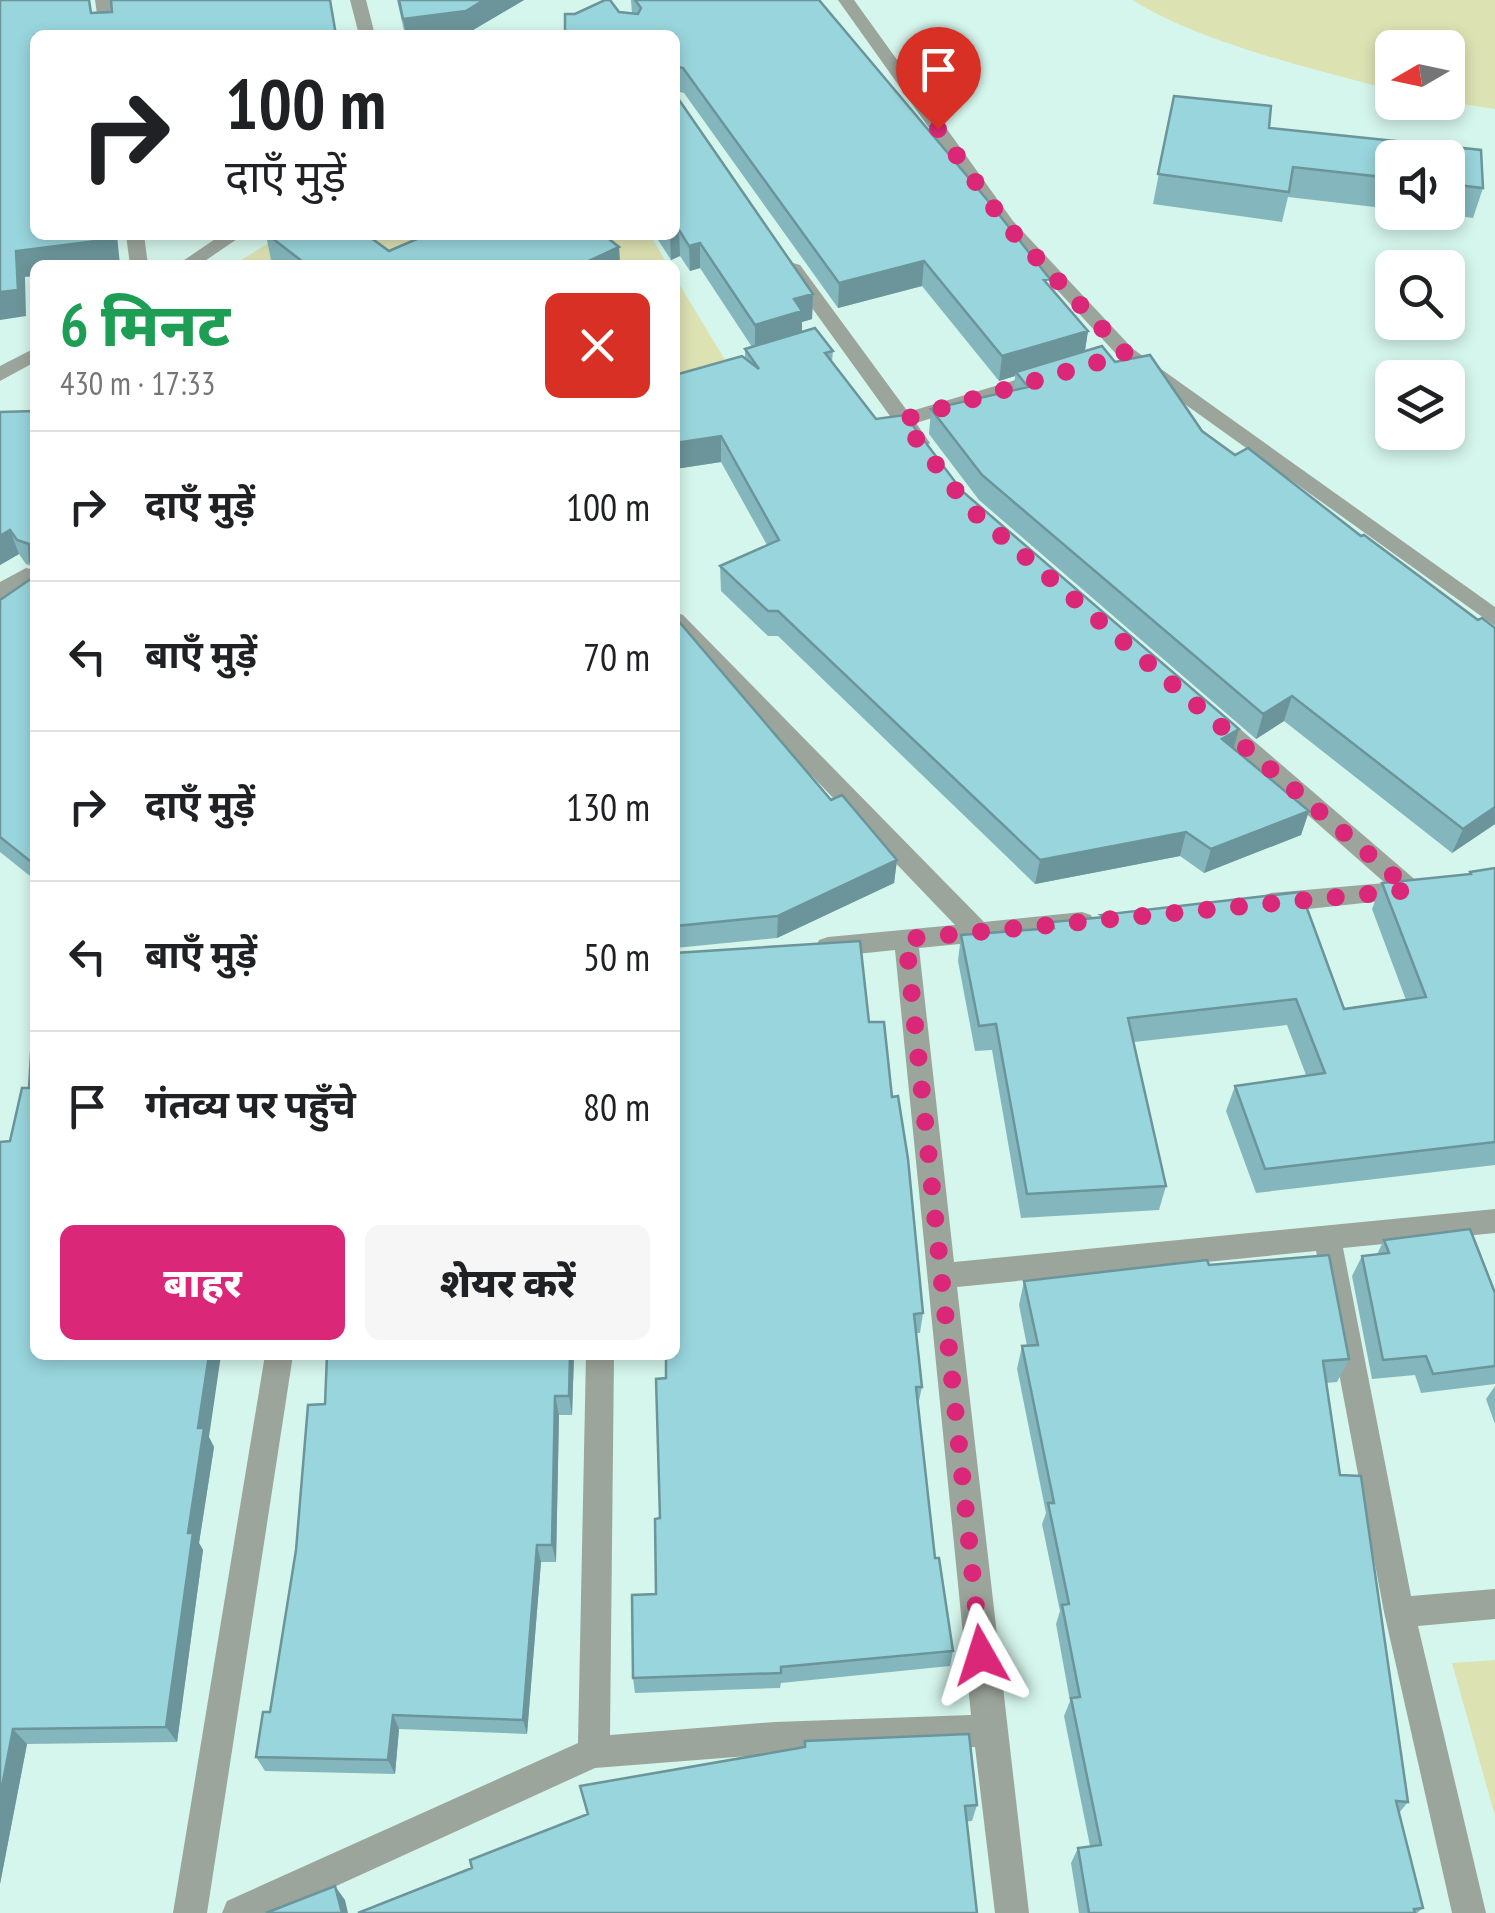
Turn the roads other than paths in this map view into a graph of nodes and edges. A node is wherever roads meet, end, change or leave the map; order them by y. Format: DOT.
graph roads {
  1 [pos="103,0"];
  2 [pos="358,0"];
  3 [pos="846,0"];
  4 [pos="107,30"];
  5 [pos="365,30"];
  6 [pos="226,240"];
  7 [pos="785,256"];
  8 [pos="194,260"];
  9 [pos="30,357"];
  10 [pos="1070,370"];
  11 [pos="0,375"];
  12 [pos="902,420"];
  13 [pos="936,464"];
  14 [pos="30,577"];
  15 [pos="0,593"];
  16 [pos="1495,618"];
  17 [pos="680,625"];
  18 [pos="1190,699"];
  19 [pos="1253,905"];
  20 [pos="1116,918"];
  21 [pos="978,932"];
  22 [pos="906,939"];
  23 [pos="810,949"];
  24 [pos="1495,1221"];
  25 [pos="1327,1238"];
  26 [pos="942,1276"];
  27 [pos="277,1360"];
  28 [pos="600,1360"];
  29 [pos="1495,1604"];
  30 [pos="1398,1612"];
  31 [pos="989,1730"];
  32 [pos="594,1752"];
  33 [pos="190,1913"];
  34 [pos="239,1913"];
  35 [pos="1012,1913"];
  36 [pos="1469,1913"];
  1 -- 4 [label="street"];
  2 -- 5 [label="street"];
  3 -- 16 [label="street"];
  6 -- 8 [label="street"];
  7 -- 12 [label="street"];
  9 -- 11 [label="street"];
  10 -- 12 [label="street"];
  12 -- 13 [label="street"];
  14 -- 15 [label="street"];
  17 -- 21 [label="street"];
  18 -- 19 [label="street"];
  20 -- 21 [label="street"];
  21 -- 22 [label="street"];
  22 -- 23 [label="street"];
  22 -- 26 [label="street"];
  24 -- 25 [label="street"];
  25 -- 26 [label="street"];
  25 -- 30 [label="street"];
  26 -- 31 [label="street"];
  27 -- 33 [label="street"];
  28 -- 32 [label="street"];
  29 -- 30 [label="street"];
  30 -- 36 [label="street"];
  31 -- 32 [label="street"];
  31 -- 35 [label="street"];
  32 -- 34 [label="street"];
}
